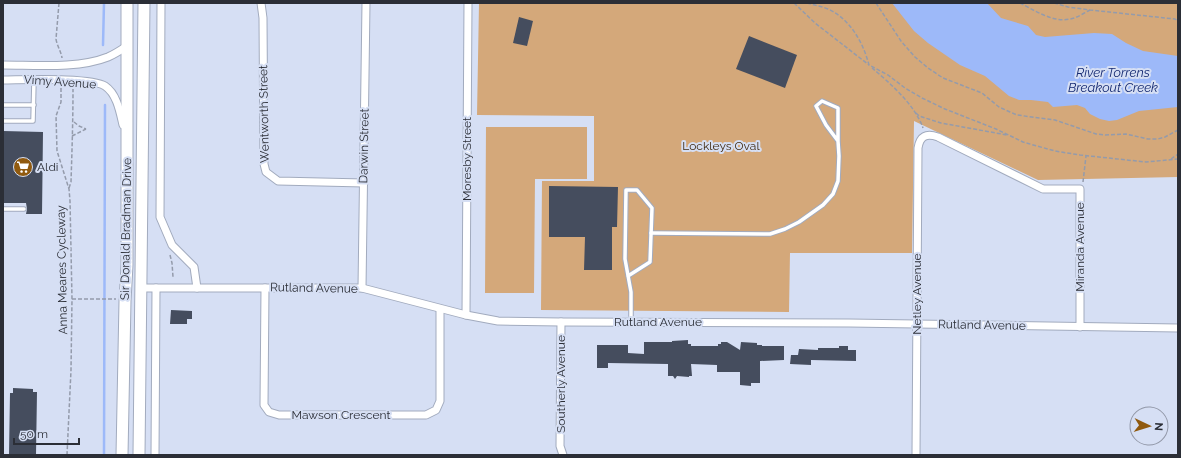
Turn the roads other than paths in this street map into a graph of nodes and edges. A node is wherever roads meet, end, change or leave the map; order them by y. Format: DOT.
graph roads {
  1 [pos="127,3"];
  2 [pos="144,3"];
  3 [pos="162,3"];
  4 [pos="261,3"];
  5 [pos="366,3"];
  6 [pos="468,3"];
  7 [pos="127,46"];
  8 [pos="3,65"];
  9 [pos="3,80"];
  10 [pos="34,80"];
  11 [pos="3,104"];
  12 [pos="34,105"];
  13 [pos="3,121"];
  14 [pos="926,136"];
  15 [pos="127,140"];
  16 [pos="838,141"];
  17 [pos="364,182"];
  18 [pos="3,209"];
  19 [pos="24,209"];
  20 [pos="651,232"];
  21 [pos="127,265"];
  22 [pos="628,276"];
  23 [pos="141,288"];
  24 [pos="156,288"];
  25 [pos="197,288"];
  26 [pos="265,288"];
  27 [pos="362,288"];
  28 [pos="120,300"];
  29 [pos="440,309"];
  30 [pos="466,315"];
  31 [pos="561,322"];
  32 [pos="631,322"];
  33 [pos="917,324"];
  34 [pos="1080,327"];
  35 [pos="1178,328"];
  36 [pos="122,455"];
  37 [pos="139,455"];
  38 [pos="155,455"];
  39 [pos="563,455"];
  40 [pos="916,455"];
  1 -- 7 [label="main road, Sir Donald Bradman Drive"];
  2 -- 23 [label="main road, Sir Donald Bradman Drive"];
  3 -- 25 [label="street"];
  4 -- 17 [label="street, Wentworth Street"];
  5 -- 17 [label="street, Darwin Street"];
  6 -- 30 [label="street, Moresby Street"];
  7 -- 8 [label="street, Vimy Avenue"];
  7 -- 15 [label="main road, Sir Donald Bradman Drive"];
  9 -- 10 [label="street, Vimy Avenue"];
  10 -- 12 [label="lane"];
  10 -- 15 [label="street, Vimy Avenue"];
  11 -- 12 [label="lane"];
  12 -- 13 [label="lane"];
  14 -- 33 [label="street, Netley Avenue"];
  14 -- 34 [label="street, Miranda Avenue"];
  15 -- 21 [label="main road, Sir Donald Bradman Drive"];
  16 -- 16 [label="lane"];
  16 -- 20 [label="lane"];
  17 -- 27 [label="street, Darwin Street"];
  18 -- 19 [label="lane"];
  20 -- 22 [label="lane"];
  20 -- 22 [label="lane"];
  21 -- 23 [label="main road"];
  21 -- 28 [label="main road, Sir Donald Bradman Drive"];
  22 -- 32 [label="lane"];
  23 -- 24 [label="street, Rutland Avenue"];
  23 -- 28 [label="main road"];
  23 -- 37 [label="main road, Sir Donald Bradman Drive"];
  24 -- 25 [label="street, Rutland Avenue"];
  24 -- 38 [label="street"];
  25 -- 26 [label="street, Rutland Avenue"];
  26 -- 27 [label="street, Rutland Avenue"];
  26 -- 29 [label="street, Mawson Crescent"];
  27 -- 29 [label="street, Rutland Avenue"];
  28 -- 36 [label="main road, Sir Donald Bradman Drive"];
  29 -- 30 [label="street, Rutland Avenue"];
  30 -- 31 [label="street, Rutland Avenue"];
  31 -- 32 [label="street, Rutland Avenue"];
  31 -- 39 [label="street, Southerly Avenue"];
  32 -- 33 [label="street, Rutland Avenue"];
  33 -- 34 [label="street, Rutland Avenue"];
  33 -- 40 [label="street, Netley Avenue"];
  34 -- 35 [label="street, Rutland Avenue"];
}
